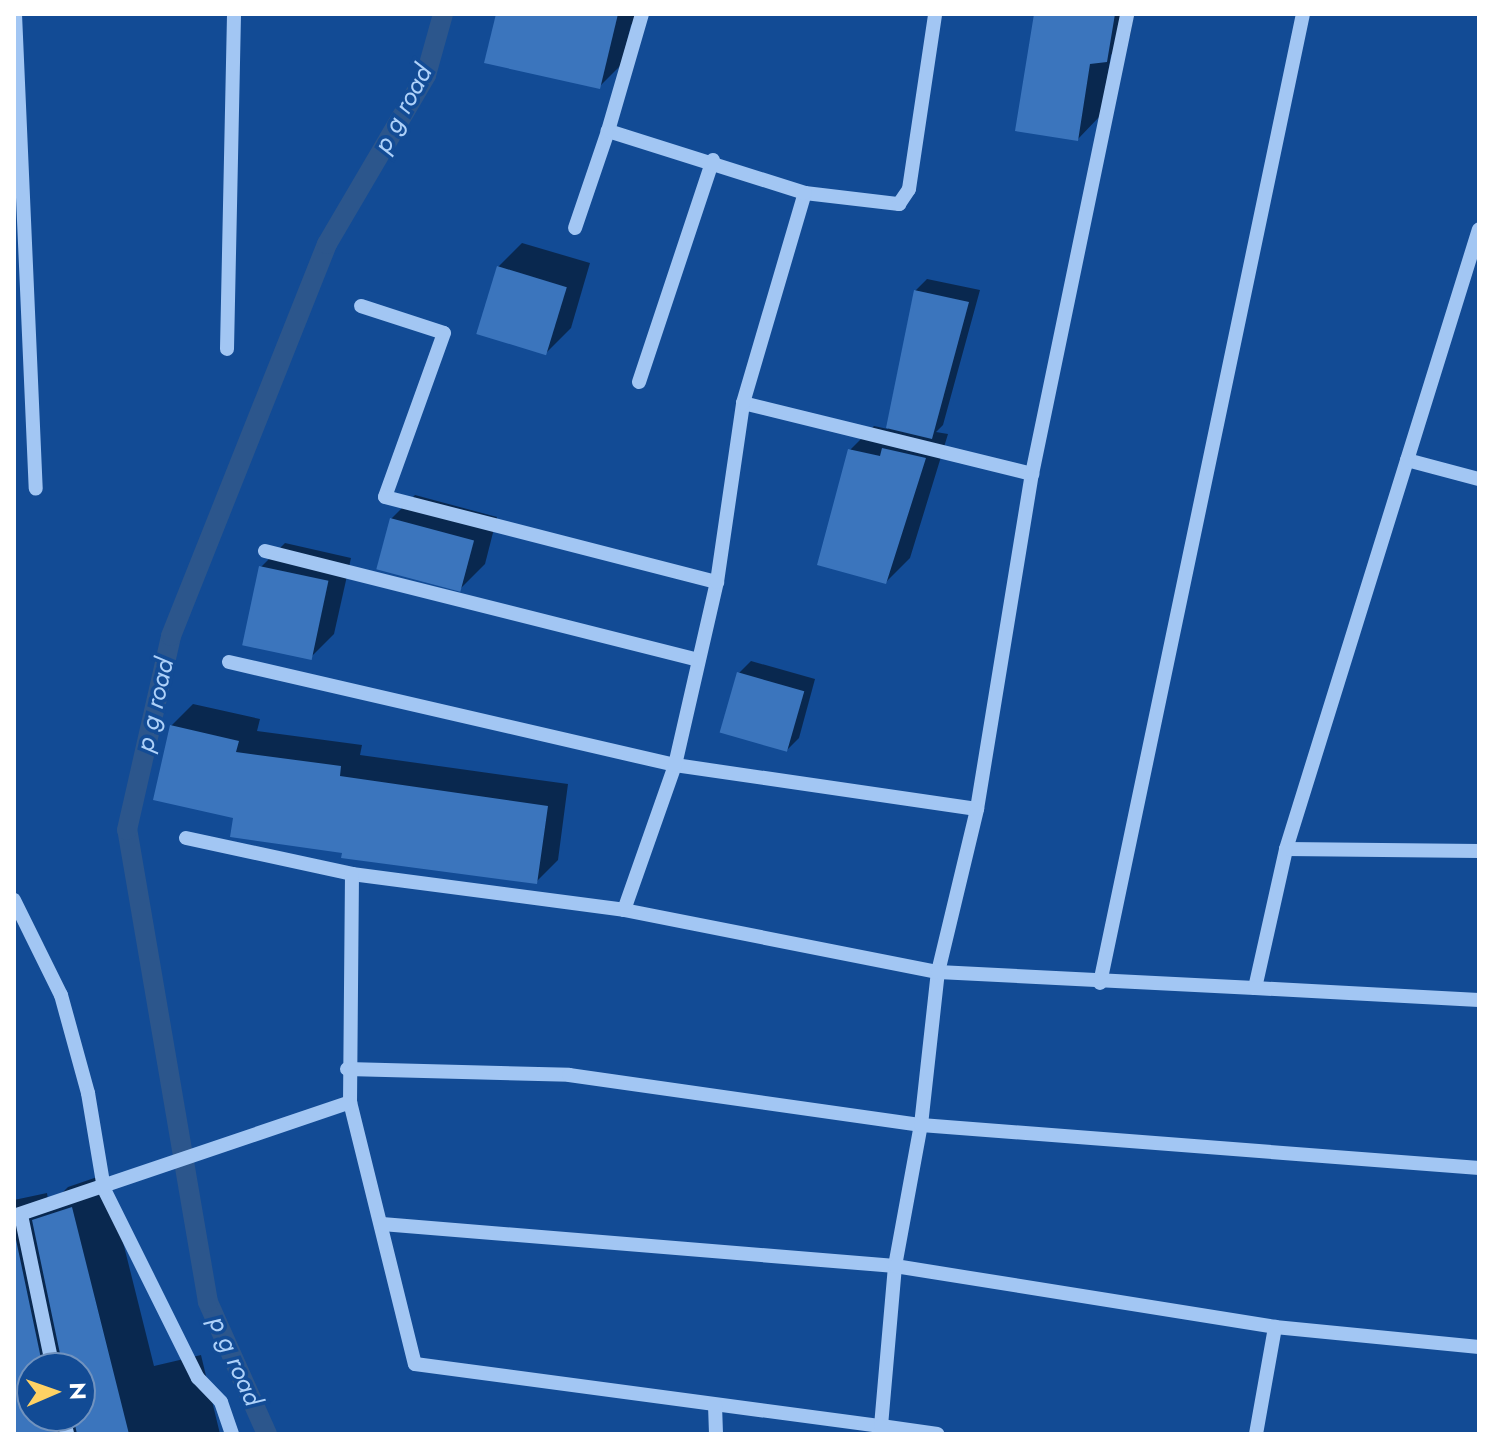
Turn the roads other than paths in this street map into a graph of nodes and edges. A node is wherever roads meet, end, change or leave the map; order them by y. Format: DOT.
graph roads {
  1 [pos="15,14"];
  2 [pos="234,14"];
  3 [pos="642,14"];
  4 [pos="935,14"];
  5 [pos="1127,14"];
  6 [pos="1303,14"];
  7 [pos="608,131"];
  8 [pos="713,160"];
  9 [pos="805,193"];
  10 [pos="575,228"];
  11 [pos="1479,229"];
  12 [pos="361,306"];
  13 [pos="227,349"];
  14 [pos="639,382"];
  15 [pos="743,403"];
  16 [pos="1407,460"];
  17 [pos="1032,474"];
  18 [pos="1479,479"];
  19 [pos="36,489"];
  20 [pos="265,551"];
  21 [pos="717,582"];
  22 [pos="696,659"];
  23 [pos="229,662"];
  24 [pos="675,765"];
  25 [pos="977,809"];
  26 [pos="186,838"];
  27 [pos="1286,849"];
  28 [pos="1479,851"];
  29 [pos="352,874"];
  30 [pos="14,900"];
  31 [pos="624,910"];
  32 [pos="938,972"];
  33 [pos="1100,983"];
  34 [pos="1255,988"];
  35 [pos="1479,1000"];
  36 [pos="347,1069"];
  37 [pos="350,1102"];
  38 [pos="921,1125"];
  39 [pos="1479,1168"];
  40 [pos="104,1189"];
  41 [pos="18,1216"];
  42 [pos="382,1224"];
  43 [pos="895,1266"];
  44 [pos="1275,1327"];
  45 [pos="1479,1347"];
  46 [pos="49,1352"];
  47 [pos="715,1405"];
  48 [pos="881,1426"];
  49 [pos="232,1434"];
  50 [pos="716,1434"];
  51 [pos="937,1434"];
  52 [pos="1256,1434"];
  1 -- 19 [label="street"];
  2 -- 13 [label="street"];
  3 -- 7 [label="street"];
  4 -- 9 [label="street"];
  5 -- 17 [label="street"];
  6 -- 33 [label="street"];
  7 -- 8 [label="street"];
  7 -- 10 [label="street"];
  8 -- 9 [label="street"];
  8 -- 14 [label="street"];
  9 -- 15 [label="street"];
  11 -- 16 [label="street"];
  12 -- 21 [label="street"];
  15 -- 17 [label="street"];
  15 -- 21 [label="street"];
  16 -- 18 [label="street"];
  16 -- 27 [label="street"];
  17 -- 25 [label="street"];
  20 -- 22 [label="street"];
  21 -- 22 [label="street"];
  22 -- 24 [label="street"];
  23 -- 24 [label="street"];
  24 -- 25 [label="street"];
  24 -- 31 [label="street"];
  25 -- 32 [label="street"];
  26 -- 29 [label="street"];
  27 -- 28 [label="street"];
  27 -- 34 [label="street"];
  29 -- 31 [label="street"];
  29 -- 36 [label="street"];
  30 -- 40 [label="street"];
  31 -- 32 [label="street"];
  32 -- 33 [label="street"];
  32 -- 38 [label="street"];
  33 -- 34 [label="street"];
  34 -- 35 [label="street"];
  36 -- 37 [label="street"];
  36 -- 38 [label="street"];
  37 -- 40 [label="street"];
  37 -- 42 [label="street"];
  38 -- 39 [label="street"];
  38 -- 43 [label="street"];
  40 -- 41 [label="street"];
  40 -- 49 [label="street"];
  41 -- 46 [label="street"];
  42 -- 43 [label="street"];
  42 -- 47 [label="street"];
  43 -- 44 [label="street"];
  43 -- 48 [label="street"];
  44 -- 45 [label="street"];
  44 -- 52 [label="street"];
  47 -- 48 [label="street"];
  47 -- 50 [label="street"];
  48 -- 51 [label="street"];
}
